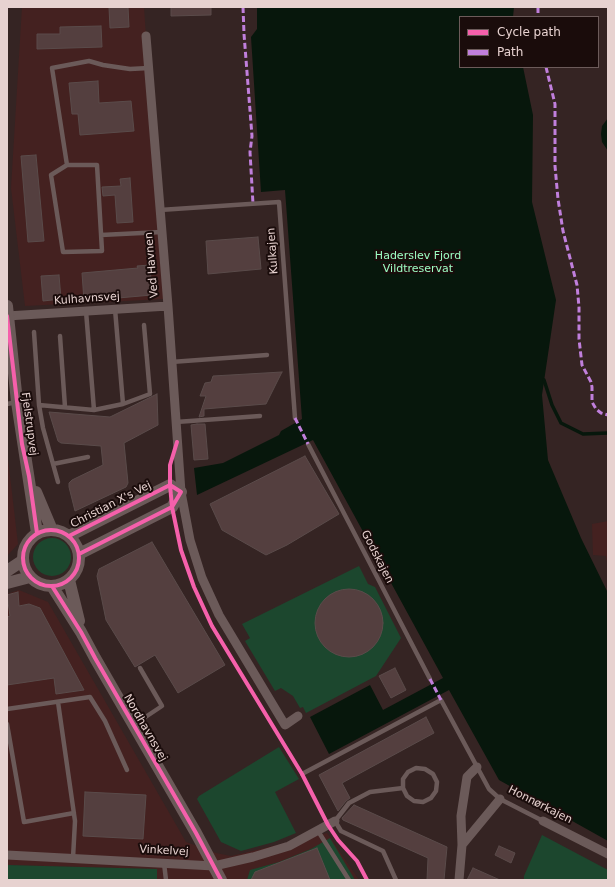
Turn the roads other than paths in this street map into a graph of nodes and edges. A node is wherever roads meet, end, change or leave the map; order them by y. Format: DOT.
graph roads {
  1 [pos="146,36"];
  2 [pos="149,68"];
  3 [pos="67,165"];
  4 [pos="160,210"];
  5 [pos="162,232"];
  6 [pos="101,235"];
  7 [pos="168,306"];
  8 [pos="115,309"];
  9 [pos="86,311"];
  10 [pos="7,313"];
  11 [pos="144,325"];
  12 [pos="34,332"];
  13 [pos="60,336"];
  14 [pos="267,355"];
  15 [pos="171,362"];
  16 [pos="12,403"];
  17 [pos="123,404"];
  18 [pos="39,405"];
  19 [pos="65,407"];
  20 [pos="94,410"];
  21 [pos="260,416"];
  22 [pos="295,418"];
  23 [pos="176,422"];
  24 [pos="308,444"];
  25 [pos="88,457"];
  26 [pos="53,464"];
  27 [pos="29,476"];
  28 [pos="58,482"];
  29 [pos="181,492"];
  30 [pos="52,530"];
  31 [pos="37,533"];
  32 [pos="69,536"];
  33 [pos="78,554"];
  34 [pos="22,561"];
  35 [pos="7,570"];
  36 [pos="30,578"];
  37 [pos="69,580"];
  38 [pos="7,583"];
  39 [pos="52,586"];
  40 [pos="81,632"];
  41 [pos="140,668"];
  42 [pos="430,679"];
  43 [pos="58,702"];
  44 [pos="7,709"];
  45 [pos="298,716"];
  46 [pos="7,724"];
  47 [pos="133,725"];
  48 [pos="477,767"];
  49 [pos="127,770"];
  50 [pos="302,774"];
  51 [pos="403,788"];
  52 [pos="500,799"];
  53 [pos="74,813"];
  54 [pos="335,821"];
  55 [pos="543,821"];
  56 [pos="318,831"];
  57 [pos="462,845"];
  58 [pos="608,854"];
  59 [pos="7,855"];
  60 [pos="72,858"];
  61 [pos="164,863"];
  62 [pos="214,866"];
  63 [pos="166,880"];
  64 [pos="221,880"];
  65 [pos="349,880"];
  66 [pos="396,880"];
  67 [pos="459,880"];
  1 -- 2 [label="street, Ved Havnen"];
  2 -- 3 [label="lane"];
  2 -- 4 [label="street, Ved Havnen"];
  3 -- 6 [label="lane"];
  3 -- 6 [label="lane"];
  4 -- 5 [label="street, Ved Havnen"];
  4 -- 22 [label="lane, Kulkajen"];
  5 -- 6 [label="lane"];
  5 -- 7 [label="street, Ved Havnen"];
  7 -- 8 [label="street, Kulhavnsvej"];
  7 -- 15 [label="street, Ved Havnen"];
  8 -- 9 [label="street, Kulhavnsvej"];
  8 -- 17 [label="lane"];
  9 -- 10 [label="street, Kulhavnsvej"];
  9 -- 20 [label="lane"];
  10 -- 16 [label="street, Fjelstrupvej"];
  11 -- 17 [label="lane"];
  12 -- 18 [label="lane"];
  13 -- 19 [label="lane"];
  14 -- 15 [label="lane"];
  15 -- 23 [label="street, Ved Havnen"];
  16 -- 27 [label="street, Fjelstrupvej"];
  17 -- 20 [label="lane"];
  18 -- 19 [label="lane"];
  18 -- 26 [label="lane"];
  19 -- 20 [label="lane"];
  21 -- 23 [label="lane"];
  23 -- 29 [label="street, Ved Havnen"];
  24 -- 42 [label="lane, Godskajen"];
  25 -- 26 [label="lane"];
  26 -- 28 [label="lane"];
  27 -- 30 [label="street, Fjelstrupvej"];
  27 -- 31 [label="street, Fjelstrupvej"];
  29 -- 32 [label="street, Christian X's Vej"];
  29 -- 33 [label="street"];
  29 -- 45 [label="street"];
  30 -- 31 [label="street"];
  30 -- 32 [label="street"];
  31 -- 34 [label="street"];
  32 -- 33 [label="street"];
  33 -- 37 [label="street"];
  34 -- 35 [label="street"];
  34 -- 36 [label="street"];
  36 -- 38 [label="street"];
  36 -- 39 [label="street"];
  37 -- 39 [label="street"];
  37 -- 40 [label="street, Nordhavnsvej"];
  39 -- 40 [label="street, Nordhavnsvej"];
  40 -- 47 [label="street, Nordhavnsvej"];
  41 -- 47 [label="lane"];
  43 -- 44 [label="lane"];
  43 -- 49 [label="lane"];
  43 -- 53 [label="lane"];
  46 -- 53 [label="lane"];
  47 -- 62 [label="street, Nordhavnsvej"];
  48 -- 50 [label="lane, Honnørkajen"];
  48 -- 52 [label="lane, Honnørkajen"];
  48 -- 57 [label="street"];
  51 -- 51 [label="lane"];
  51 -- 54 [label="lane, Vinkelvej"];
  52 -- 55 [label="lane, Honnørkajen"];
  52 -- 57 [label="street"];
  53 -- 60 [label="lane"];
  54 -- 56 [label="street, Vinkelvej"];
  54 -- 66 [label="lane"];
  55 -- 58 [label="street, Honnørkajen"];
  56 -- 62 [label="street, Vinkelvej"];
  56 -- 65 [label="lane"];
  57 -- 67 [label="street"];
  59 -- 60 [label="street, Vinkelvej"];
  60 -- 61 [label="street, Vinkelvej"];
  61 -- 62 [label="street, Vinkelvej"];
  61 -- 63 [label="lane"];
  62 -- 64 [label="street, Nordhavnsvej"];
}
